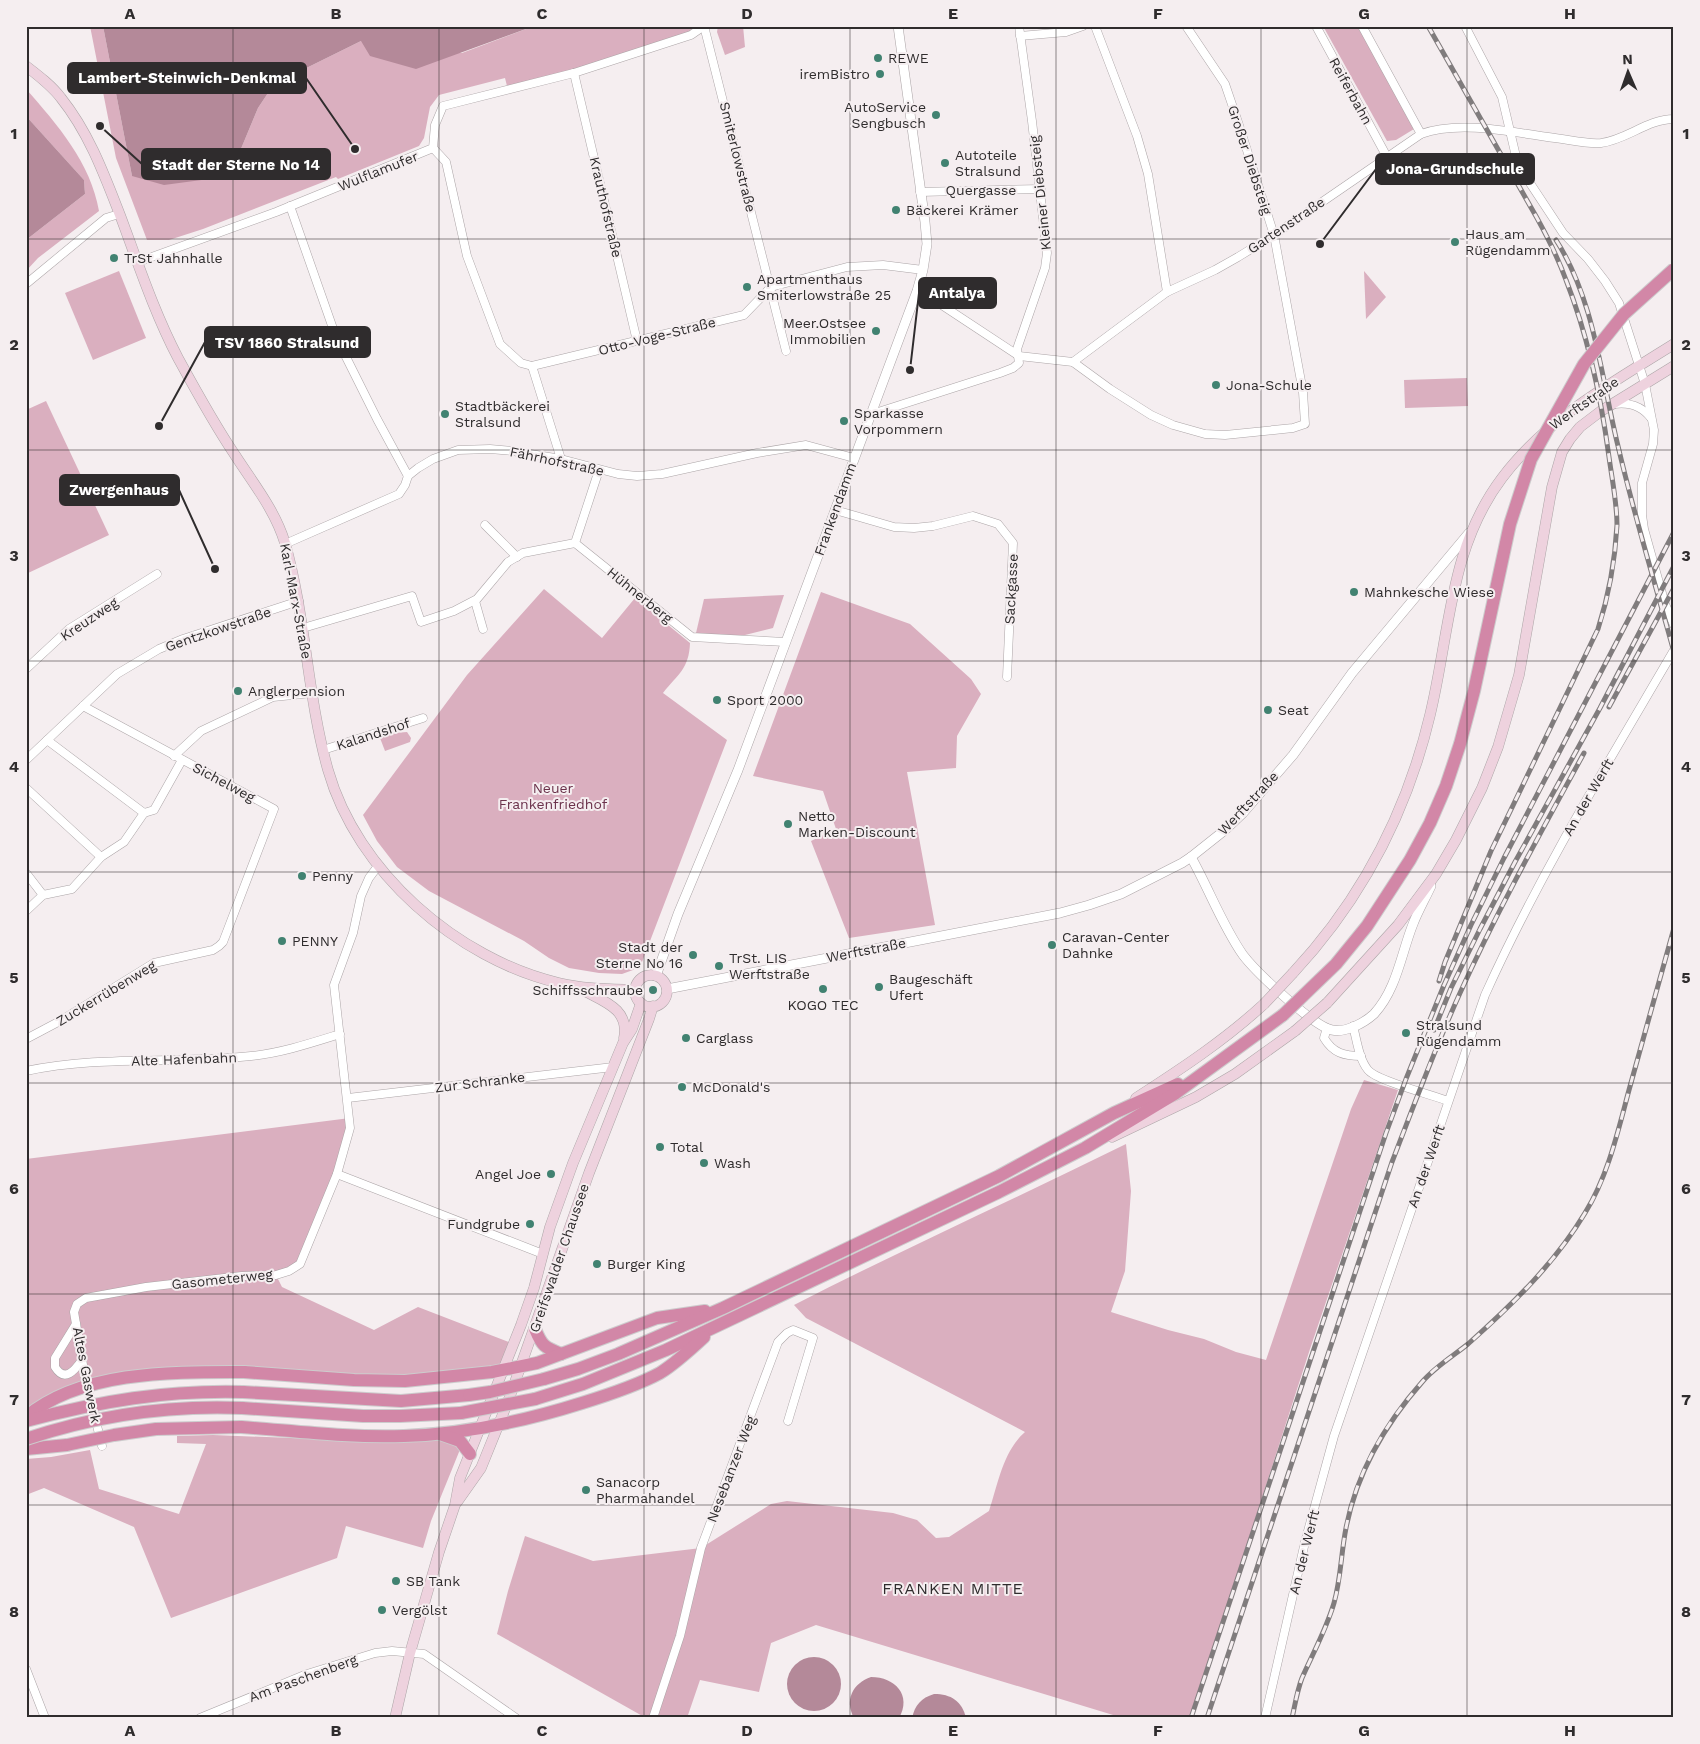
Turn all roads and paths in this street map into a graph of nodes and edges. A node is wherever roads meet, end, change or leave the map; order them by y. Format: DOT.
graph roads {
  1 [pos="704,26"];
  2 [pos="898,26"];
  3 [pos="1019,26"];
  4 [pos="1083,26"];
  5 [pos="1095,26"];
  6 [pos="1186,26"];
  7 [pos="1316,26"];
  8 [pos="1362,26"];
  9 [pos="1465,26"];
  10 [pos="1020,36"];
  11 [pos="26,66"];
  12 [pos="574,72"];
  13 [pos="1674,119"];
  14 [pos="1510,132"];
  15 [pos="1422,134"];
  16 [pos="433,148"];
  17 [pos="1387,156"];
  18 [pos="1041,189"];
  19 [pos="920,192"];
  20 [pos="290,206"];
  21 [pos="119,214"];
  22 [pos="1274,235"];
  23 [pos="138,262"];
  24 [pos="1674,269"];
  25 [pos="923,270"];
  26 [pos="26,284"];
  27 [pos="771,287"];
  28 [pos="917,291"];
  29 [pos="1168,292"];
  30 [pos="637,342"];
  31 [pos="1674,344"];
  32 [pos="786,351"];
  33 [pos="1018,356"];
  34 [pos="1073,362"];
  35 [pos="1640,365"];
  36 [pos="532,366"];
  37 [pos="1674,366"];
  38 [pos="1646,384"];
  39 [pos="1612,404"];
  40 [pos="872,414"];
  41 [pos="1654,430"];
  42 [pos="854,458"];
  43 [pos="560,459"];
  44 [pos="600,470"];
  45 [pos="408,476"];
  46 [pos="835,510"];
  47 [pos="485,525"];
  48 [pos="1471,531"];
  49 [pos="575,543"];
  50 [pos="285,544"];
  51 [pos="516,557"];
  52 [pos="157,574"];
  53 [pos="299,601"];
  54 [pos="475,601"];
  55 [pos="1674,624"];
  56 [pos="303,628"];
  57 [pos="483,629"];
  58 [pos="785,642"];
  59 [pos="1674,650"];
  60 [pos="26,670"];
  61 [pos="1007,677"];
  62 [pos="312,694"];
  63 [pos="83,706"];
  64 [pos="423,718"];
  65 [pos="47,740"];
  66 [pos="323,750"];
  67 [pos="174,756"];
  68 [pos="27,759"];
  69 [pos="182,760"];
  70 [pos="26,788"];
  71 [pos="274,809"];
  72 [pos="144,813"];
  73 [pos="102,857"];
  74 [pos="1191,858"];
  75 [pos="378,866"];
  76 [pos="26,873"];
  77 [pos="1436,874"];
  78 [pos="43,894"];
  79 [pos="26,911"];
  80 [pos="656,976"];
  81 [pos="575,986"];
  82 [pos="667,989"];
  83 [pos="635,990"];
  84 [pos="641,1003"];
  85 [pos="653,1006"];
  86 [pos="1353,1026"];
  87 [pos="1327,1028"];
  88 [pos="340,1034"];
  89 [pos="26,1039"];
  90 [pos="623,1043"];
  91 [pos="1361,1056"];
  92 [pos="1224,1058"];
  93 [pos="613,1067"];
  94 [pos="26,1072"];
  95 [pos="348,1098"];
  96 [pos="1448,1100"];
  97 [pos="1114,1113"];
  98 [pos="1085,1148"];
  99 [pos="338,1174"];
  100 [pos="543,1254"];
  101 [pos="76,1304"];
  102 [pos="723,1308"];
  103 [pos="76,1324"];
  104 [pos="535,1329"];
  105 [pos="712,1329"];
  106 [pos="561,1354"];
  107 [pos="82,1360"];
  108 [pos="521,1367"];
  109 [pos="504,1370"];
  110 [pos="26,1417"];
  111 [pos="788,1420"];
  112 [pos="26,1421"];
  113 [pos="498,1424"];
  114 [pos="480,1428"];
  115 [pos="440,1434"];
  116 [pos="26,1439"];
  117 [pos="102,1446"];
  118 [pos="26,1449"];
  119 [pos="470,1454"];
  120 [pos="455,1505"];
  121 [pos="410,1653"];
  122 [pos="26,1669"];
  123 [pos="45,1718"];
  124 [pos="200,1718"];
  125 [pos="395,1718"];
  126 [pos="516,1718"];
  127 [pos="653,1718"];
  128 [pos="1265,1718"];
  1 -- 12 [label="street, Wulflamufer"];
  1 -- 27 [label="street, Smiterlowstraße"];
  2 -- 19 [label="street, Frankendamm"];
  3 -- 10 [label="street, Kleiner Diebsteig"];
  4 -- 10 [label="street"];
  5 -- 29 [label="street"];
  6 -- 22 [label="street, Großer Diebsteig"];
  7 -- 17 [label="street, Reiferbahn"];
  8 -- 15 [label="street"];
  9 -- 14 [label="street"];
  10 -- 18 [label="street, Kleiner Diebsteig"];
  11 -- 21 [label="main road, Karl-Marx-Straße"];
  12 -- 16 [label="street, Wulflamufer"];
  12 -- 30 [label="street, Krauthofstraße"];
  13 -- 14 [label="street, Gartenstraße"];
  14 -- 15 [label="street, Gartenstraße"];
  14 -- 35 [label="street"];
  15 -- 17 [label="street, Gartenstraße"];
  16 -- 20 [label="street, Wulflamufer"];
  16 -- 36 [label="street"];
  17 -- 22 [label="street, Gartenstraße"];
  18 -- 19 [label="street, Quergasse"];
  18 -- 33 [label="street, Kleiner Diebsteig"];
  19 -- 25 [label="street, Frankendamm"];
  20 -- 23 [label="street, Wulflamufer"];
  20 -- 45 [label="street"];
  21 -- 23 [label="main road, Karl-Marx-Straße"];
  21 -- 26 [label="street"];
  22 -- 29 [label="street, Gartenstraße"];
  22 -- 34 [label="street, Großer Diebsteig"];
  23 -- 50 [label="main road, Karl-Marx-Straße"];
  24 -- 92 [label="highway, bridge"];
  25 -- 27 [label="street"];
  25 -- 28 [label="street, Frankendamm"];
  27 -- 30 [label="street, Otto-Voge-Straße"];
  27 -- 32 [label="street"];
  28 -- 33 [label="street"];
  28 -- 40 [label="street, Frankendamm"];
  29 -- 34 [label="street, Gartenstraße"];
  30 -- 36 [label="street, Otto-Voge-Straße"];
  31 -- 35 [label="main road, Werftstraße"];
  33 -- 34 [label="street"];
  33 -- 40 [label="street"];
  35 -- 38 [label="street"];
  35 -- 48 [label="main road, Werftstraße"];
  36 -- 43 [label="street"];
  37 -- 38 [label="main road, Werftstraße"];
  38 -- 39 [label="main road, Werftstraße"];
  38 -- 41 [label="street"];
  39 -- 41 [label="street"];
  39 -- 77 [label="main road, Werftstraße"];
  40 -- 42 [label="street, Frankendamm"];
  41 -- 55 [label="street"];
  42 -- 44 [label="street, Fährhofstraße"];
  42 -- 46 [label="street, Frankendamm"];
  43 -- 44 [label="street, Fährhofstraße"];
  43 -- 45 [label="street, Fährhofstraße"];
  44 -- 49 [label="street"];
  45 -- 50 [label="street, Fährhofstraße"];
  46 -- 58 [label="street, Frankendamm"];
  46 -- 61 [label="street, Sackgasse"];
  47 -- 51 [label="street"];
  48 -- 74 [label="street, Werftstraße"];
  48 -- 97 [label="main road, bridge"];
  49 -- 51 [label="street"];
  49 -- 58 [label="street, Hühnerberg"];
  50 -- 53 [label="main road, Karl-Marx-Straße"];
  51 -- 54 [label="street"];
  52 -- 60 [label="street, Kreuzweg"];
  53 -- 56 [label="main road, Karl-Marx-Straße"];
  53 -- 63 [label="street, Gentzkowstraße"];
  54 -- 56 [label="street"];
  54 -- 57 [label="street"];
  56 -- 62 [label="main road, Karl-Marx-Straße"];
  58 -- 80 [label="street, Frankendamm"];
  59 -- 96 [label="street, An der Werft"];
  62 -- 66 [label="main road, Karl-Marx-Straße"];
  62 -- 67 [label="street, Sichelweg"];
  63 -- 65 [label="street, Gentzkowstraße"];
  63 -- 67 [label="street, Sichelweg"];
  64 -- 66 [label="street, Kalandshof"];
  65 -- 68 [label="street, Gentzkowstraße"];
  65 -- 72 [label="street"];
  66 -- 75 [label="main road, Karl-Marx-Straße"];
  67 -- 69 [label="street, Sichelweg"];
  69 -- 71 [label="street, Sichelweg"];
  69 -- 72 [label="street"];
  70 -- 73 [label="street"];
  71 -- 89 [label="street, Zuckerrübenweg"];
  72 -- 73 [label="street"];
  73 -- 78 [label="street"];
  74 -- 82 [label="street, Werftstraße"];
  74 -- 87 [label="street"];
  75 -- 81 [label="main road, Karl-Marx-Straße"];
  75 -- 88 [label="street, Gasometerweg"];
  76 -- 78 [label="street"];
  77 -- 86 [label="street"];
  77 -- 98 [label="main road, Werftstraße, bridge"];
  78 -- 79 [label="street"];
  80 -- 82 [label="main road"];
  80 -- 83 [label="main road"];
  81 -- 83 [label="main road, Karl-Marx-Straße"];
  81 -- 90 [label="main road, Karl-Marx-Straße"];
  82 -- 85 [label="main road"];
  83 -- 84 [label="main road"];
  84 -- 85 [label="main road"];
  84 -- 90 [label="main road, Greifswalder Chaussee"];
  85 -- 104 [label="main road, Greifswalder Chaussee"];
  86 -- 87 [label="street"];
  86 -- 91 [label="street"];
  87 -- 91 [label="street"];
  88 -- 94 [label="street, Alte Hafenbahn"];
  88 -- 95 [label="street, Gasometerweg"];
  90 -- 93 [label="main road, Greifswalder Chaussee"];
  91 -- 96 [label="street"];
  92 -- 97 [label="highway"];
  92 -- 98 [label="highway"];
  93 -- 95 [label="street, Zur Schranke"];
  93 -- 100 [label="main road, Greifswalder Chaussee"];
  95 -- 99 [label="street, Gasometerweg"];
  96 -- 128 [label="street, An der Werft"];
  97 -- 102 [label="highway"];
  98 -- 105 [label="highway"];
  99 -- 100 [label="street"];
  99 -- 101 [label="street, Gasometerweg"];
  100 -- 109 [label="main road, Greifswalder Chaussee"];
  101 -- 103 [label="street, Altes Gaswerk"];
  102 -- 106 [label="highway"];
  102 -- 112 [label="highway, bridge"];
  103 -- 107 [label="street, Altes Gaswerk"];
  103 -- 107 [label="street"];
  104 -- 106 [label="highway"];
  104 -- 108 [label="main road, Greifswalder Chaussee"];
  105 -- 113 [label="highway"];
  105 -- 116 [label="highway, bridge"];
  106 -- 108 [label="highway"];
  107 -- 117 [label="street, Altes Gaswerk"];
  108 -- 109 [label="highway"];
  108 -- 113 [label="main road, Greifswalder Chaussee"];
  109 -- 110 [label="highway, bridge"];
  109 -- 114 [label="main road, Greifswalder Chaussee"];
  111 -- 127 [label="street, Nesebanzer Weg"];
  113 -- 114 [label="highway"];
  113 -- 120 [label="main road, Greifswalder Chaussee"];
  114 -- 115 [label="highway"];
  114 -- 119 [label="main road, Greifswalder Chaussee"];
  115 -- 118 [label="highway, bridge"];
  115 -- 119 [label="highway"];
  119 -- 120 [label="main road, Greifswalder Chaussee"];
  120 -- 121 [label="main road, Greifswalder Chaussee"];
  121 -- 124 [label="street, Am Paschenberg"];
  121 -- 125 [label="main road, Greifswalder Chaussee"];
  121 -- 126 [label="street, Am Paschenberg"];
  122 -- 123 [label="street"];
}
